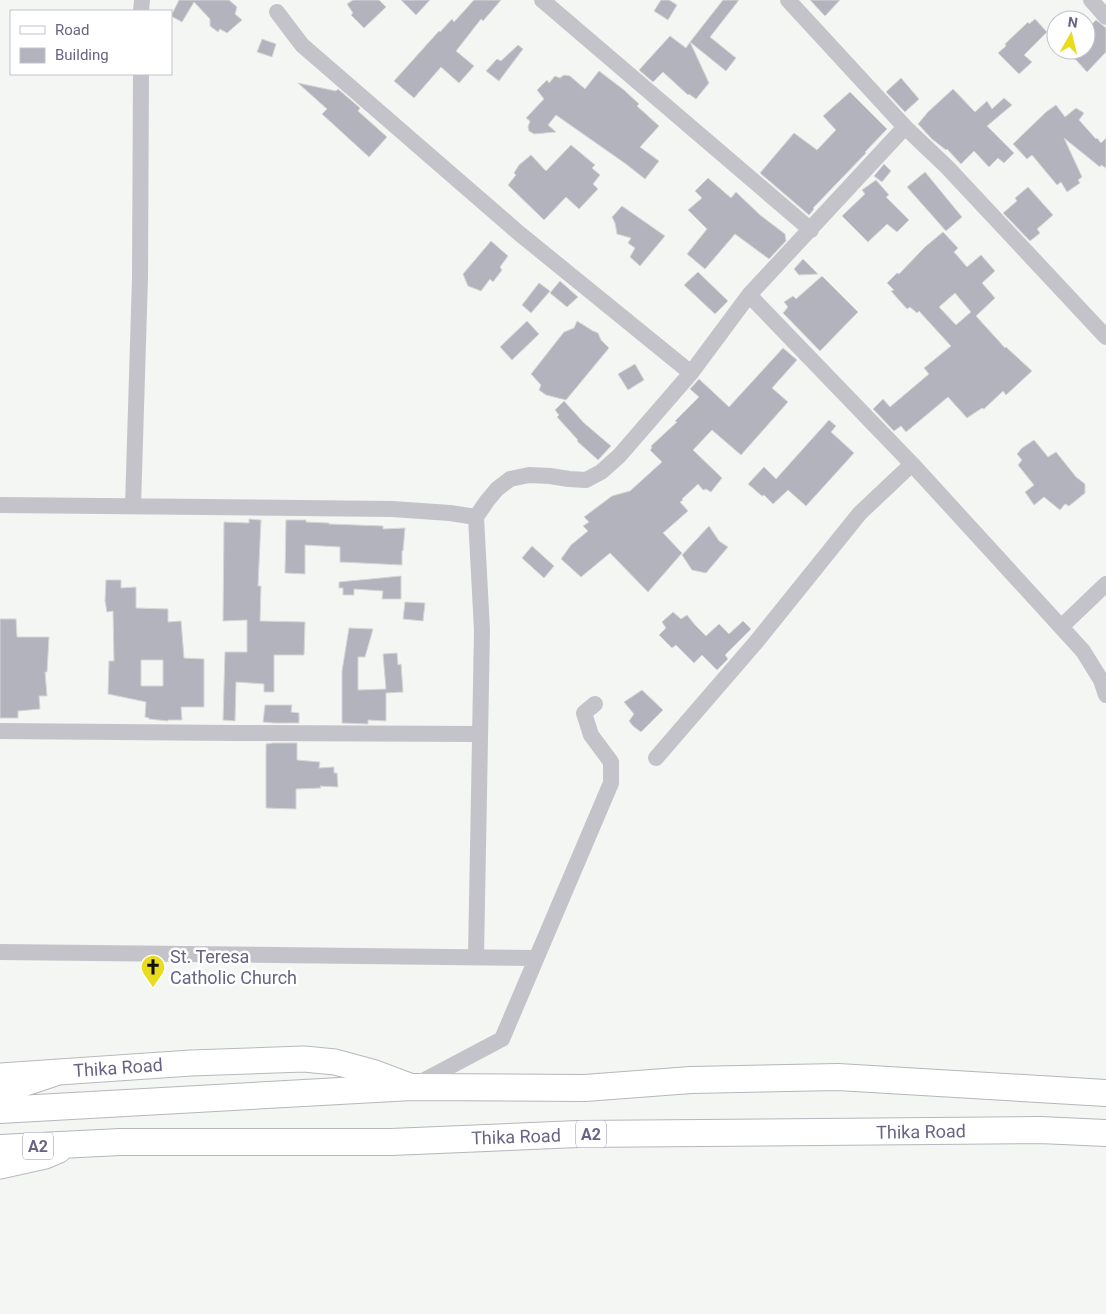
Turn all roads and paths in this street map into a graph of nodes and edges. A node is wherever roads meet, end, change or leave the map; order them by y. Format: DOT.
graph roads {
  1 [pos="542,0"];
  2 [pos="788,0"];
  3 [pos="1091,0"];
  4 [pos="277,12"];
  5 [pos="1106,17"];
  6 [pos="141,75"];
  7 [pos="905,127"];
  8 [pos="811,230"];
  9 [pos="749,295"];
  10 [pos="1106,336"];
  11 [pos="691,373"];
  12 [pos="912,464"];
  13 [pos="0,506"];
  14 [pos="133,506"];
  15 [pos="476,517"];
  16 [pos="1106,584"];
  17 [pos="1061,627"];
  18 [pos="1106,695"];
  19 [pos="595,704"];
  20 [pos="0,731"];
  21 [pos="480,734"];
  22 [pos="656,758"];
  23 [pos="0,952"];
  24 [pos="476,957"];
  25 [pos="536,958"];
  26 [pos="54,1072"];
  27 [pos="0,1076"];
  28 [pos="412,1087"];
  29 [pos="0,1091"];
  30 [pos="1106,1093"];
  31 [pos="0,1110"];
  32 [pos="1106,1133"];
  33 [pos="75,1144"];
  34 [pos="0,1148"];
  35 [pos="0,1166"];
  1 -- 8 [label="street"];
  2 -- 7 [label="street"];
  3 -- 5 [label="street"];
  4 -- 11 [label="street"];
  6 -- 14 [label="street"];
  7 -- 8 [label="street"];
  7 -- 10 [label="street"];
  8 -- 9 [label="street"];
  9 -- 11 [label="street"];
  9 -- 12 [label="street"];
  11 -- 15 [label="street"];
  12 -- 17 [label="street"];
  12 -- 22 [label="street"];
  13 -- 14 [label="street"];
  14 -- 15 [label="street"];
  15 -- 21 [label="street"];
  16 -- 17 [label="street"];
  17 -- 18 [label="street"];
  19 -- 25 [label="street"];
  20 -- 21 [label="street"];
  21 -- 24 [label="street"];
  23 -- 24 [label="street"];
  24 -- 25 [label="street"];
  25 -- 28 [label="street"];
  26 -- 27 [label="main road, Thika Road"];
  26 -- 28 [label="main road, Thika Road"];
  26 -- 29 [label="highway"];
  28 -- 30 [label="highway, Thika Road / A2"];
  28 -- 31 [label="highway, Thika Road / A2"];
  32 -- 33 [label="highway, Thika Road / A2"];
  33 -- 34 [label="highway, Thika Road / A2"];
  33 -- 35 [label="main road, Thika Road"];
}
